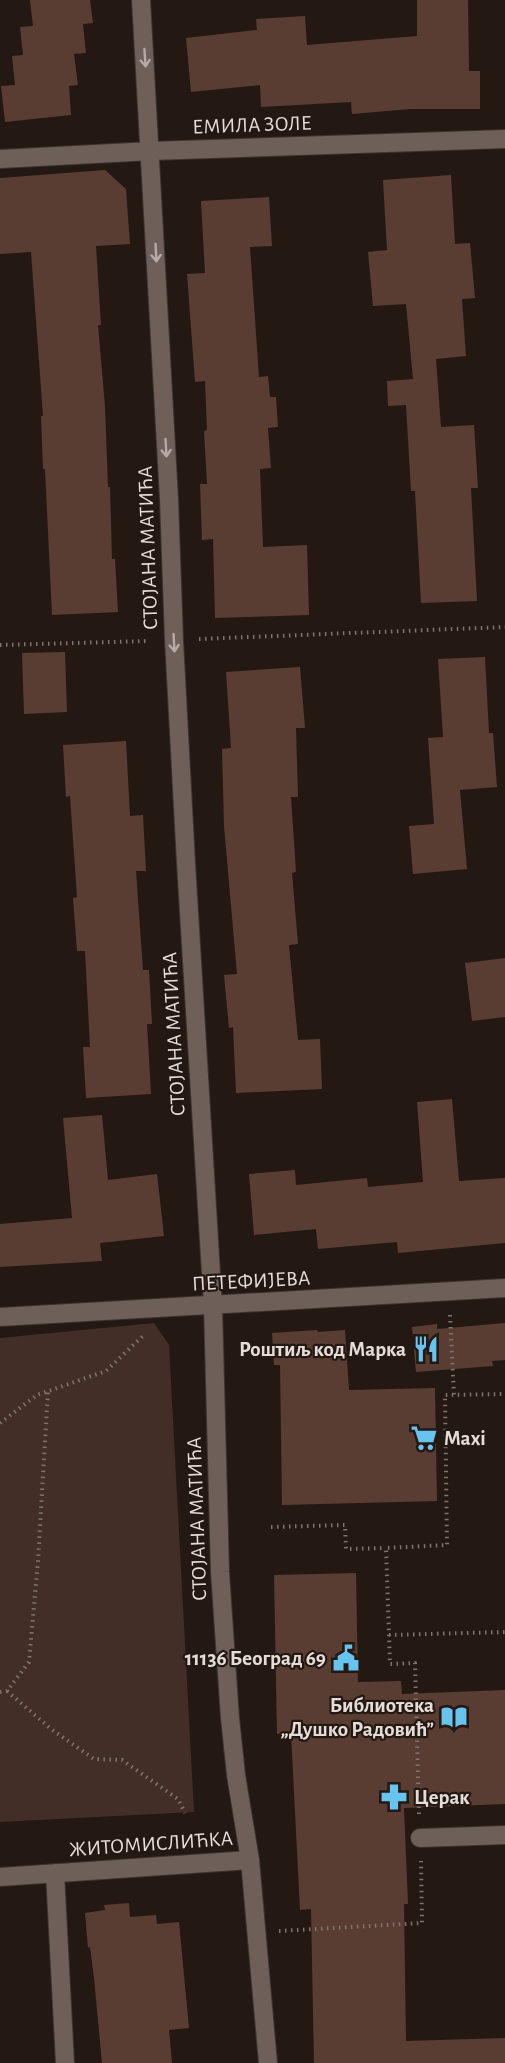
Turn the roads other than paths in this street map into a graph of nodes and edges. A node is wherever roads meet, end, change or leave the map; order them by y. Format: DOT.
graph roads {
  1 [pos="141,0"];
  2 [pos="505,139"];
  3 [pos="151,151"];
  4 [pos="0,159"];
  5 [pos="505,1288"];
  6 [pos="213,1306"];
  7 [pos="0,1317"];
  8 [pos="505,1835"];
  9 [pos="420,1838"];
  10 [pos="250,1860"];
  11 [pos="54,1873"];
  12 [pos="0,1877"];
  13 [pos="65,2063"];
  14 [pos="268,2063"];
  1 -- 3 [label="street, СТОЈАНА МАТИЋА, one-way"];
  2 -- 3 [label="street, ЕМИЛА ЗОЛЕ"];
  3 -- 4 [label="street, ЕМИЛА ЗОЛЕ"];
  3 -- 6 [label="street, СТОЈАНА МАТИЋА, one-way"];
  5 -- 6 [label="street, ПЕТЕФИЈЕВА"];
  6 -- 7 [label="street, ПЕТЕФИЈЕВА"];
  6 -- 10 [label="street, СТОЈАНА МАТИЋА"];
  8 -- 9 [label="street"];
  10 -- 11 [label="street, ЖИТОМИСЛИЋКА"];
  10 -- 14 [label="street, СТОЈАНА МАТИЋА"];
  11 -- 12 [label="street, ЖИТОМИСЛИЋКА"];
  11 -- 13 [label="street, ЖИТОМИСЛИЋКА"];
}
